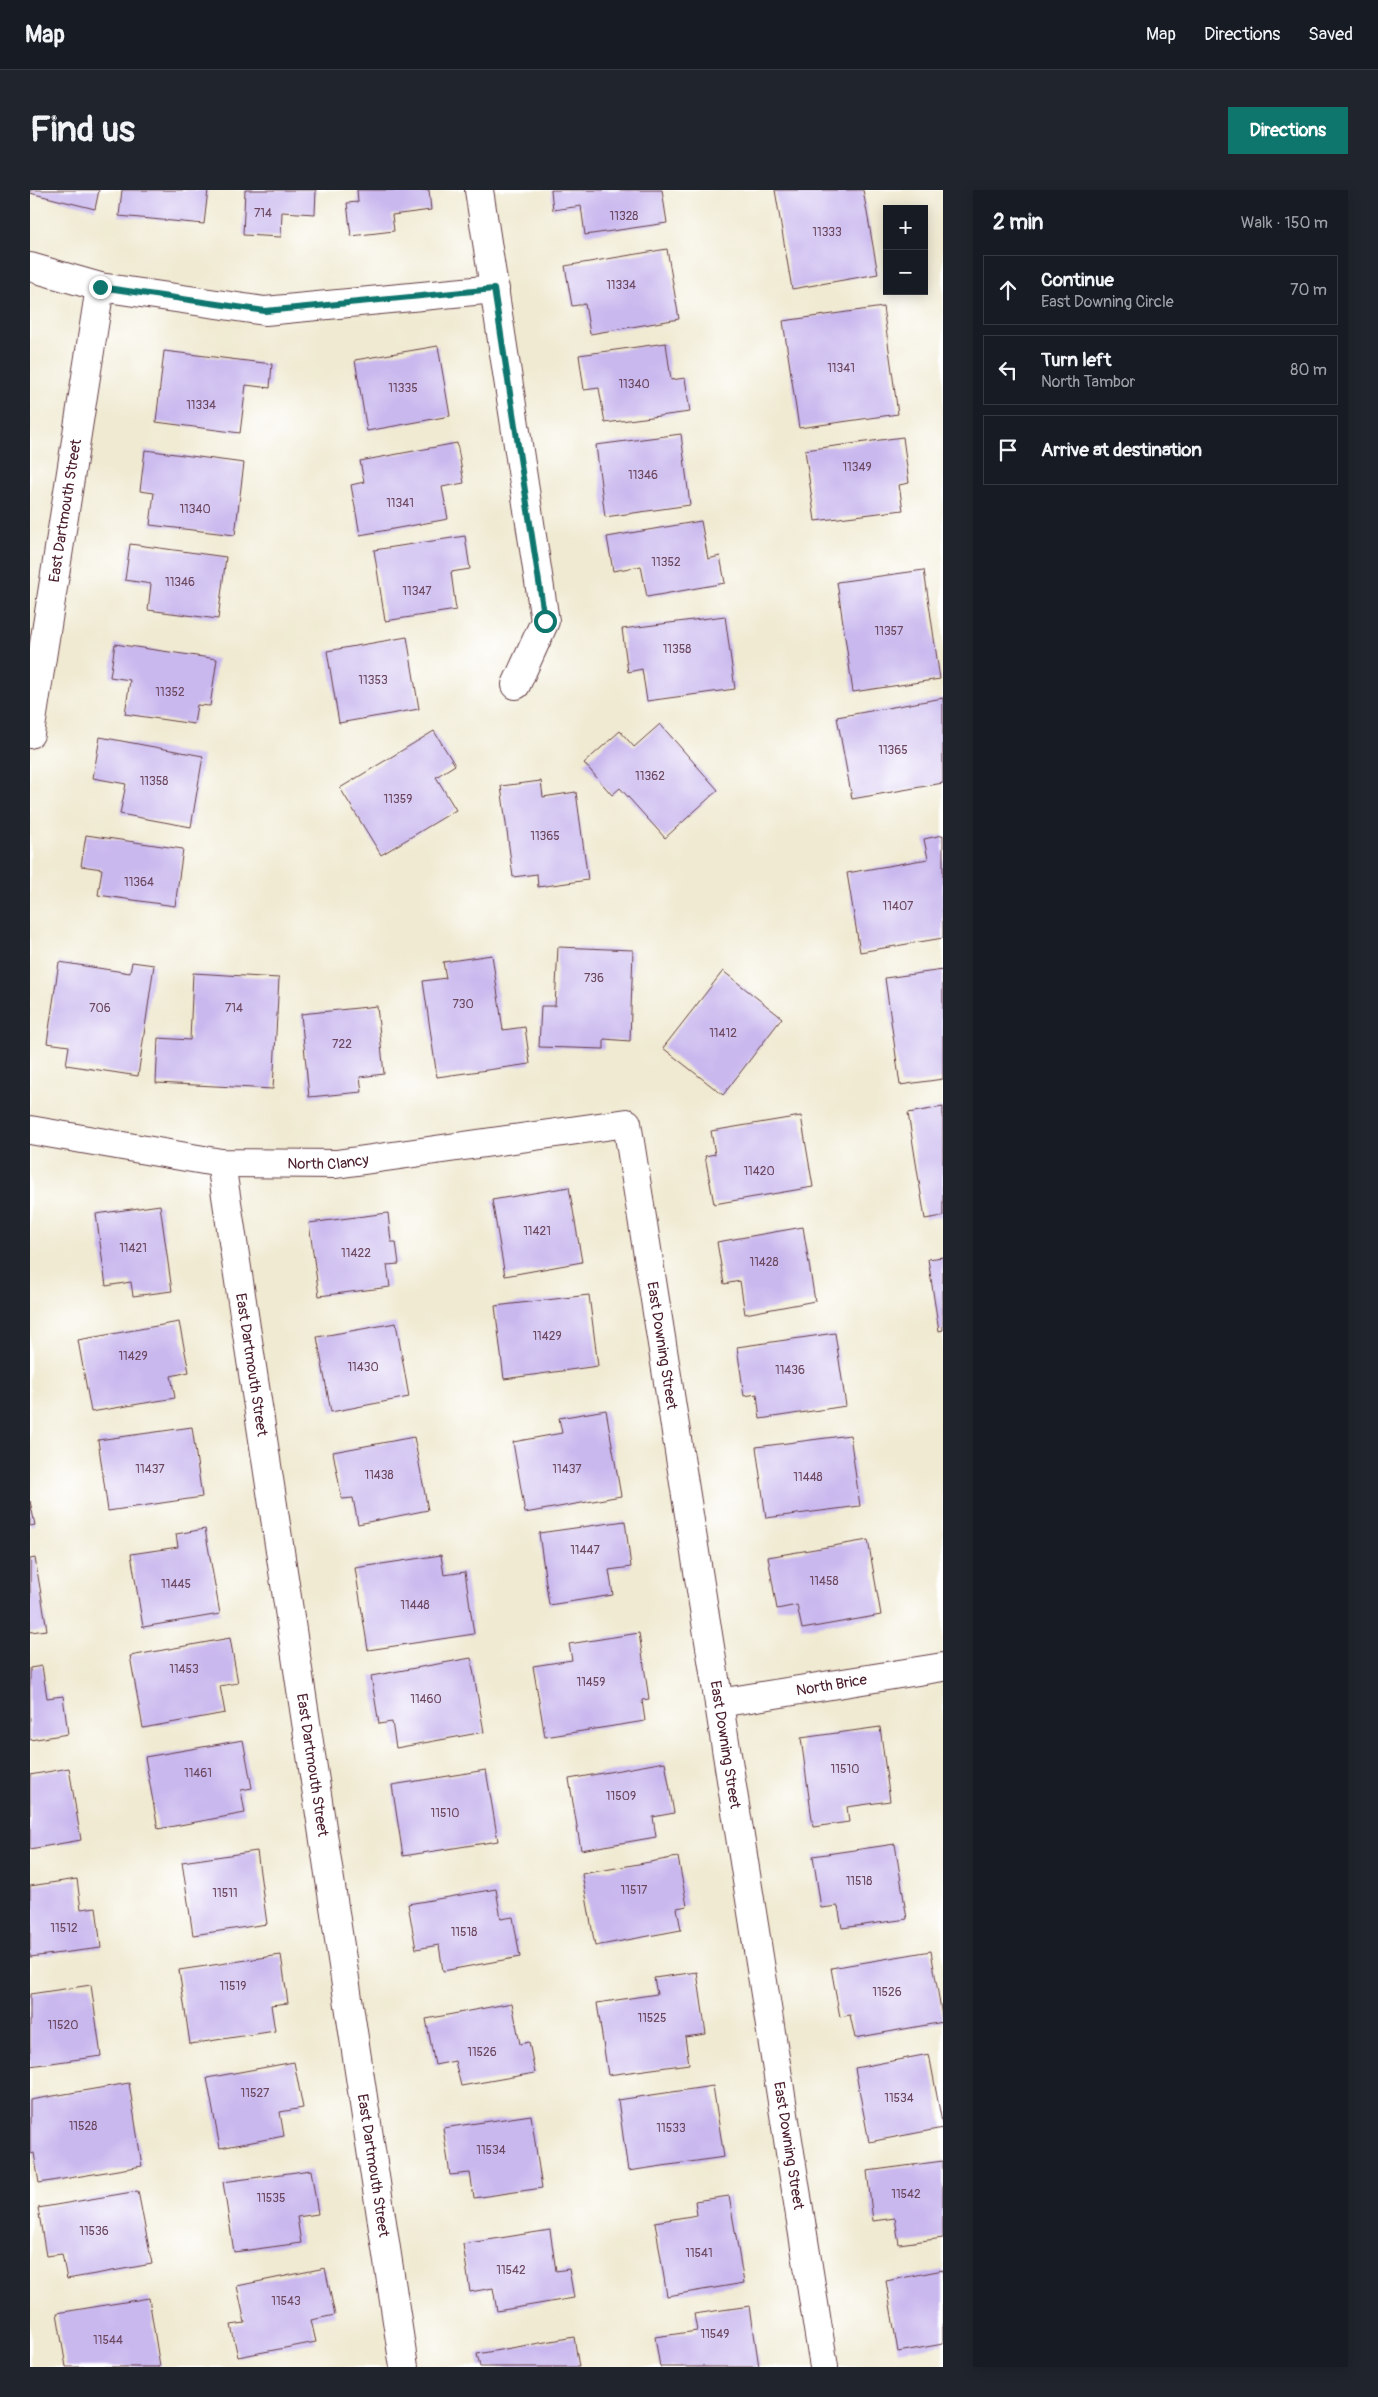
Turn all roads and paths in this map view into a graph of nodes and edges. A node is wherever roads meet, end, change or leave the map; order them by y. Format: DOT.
graph roads {
  1 [pos="479,190"];
  2 [pos="30,267"];
  3 [pos="100,287"];
  4 [pos="494,289"];
  5 [pos="516,685"];
  6 [pos="30,734"];
  7 [pos="627,1123"];
  8 [pos="30,1130"];
  9 [pos="221,1163"];
  10 [pos="943,1667"];
  11 [pos="719,1702"];
  12 [pos="404,2367"];
  13 [pos="824,2367"];
  1 -- 4 [label="street"];
  2 -- 3 [label="street"];
  3 -- 4 [label="street"];
  3 -- 6 [label="street, East Dartmouth Street"];
  4 -- 5 [label="street"];
  7 -- 9 [label="street, North Clancy"];
  7 -- 11 [label="street, East Downing Street"];
  8 -- 9 [label="street, North Clancy"];
  9 -- 12 [label="street, East Dartmouth Street"];
  10 -- 11 [label="street, North Brice"];
  11 -- 13 [label="street, East Downing Street"];
}
